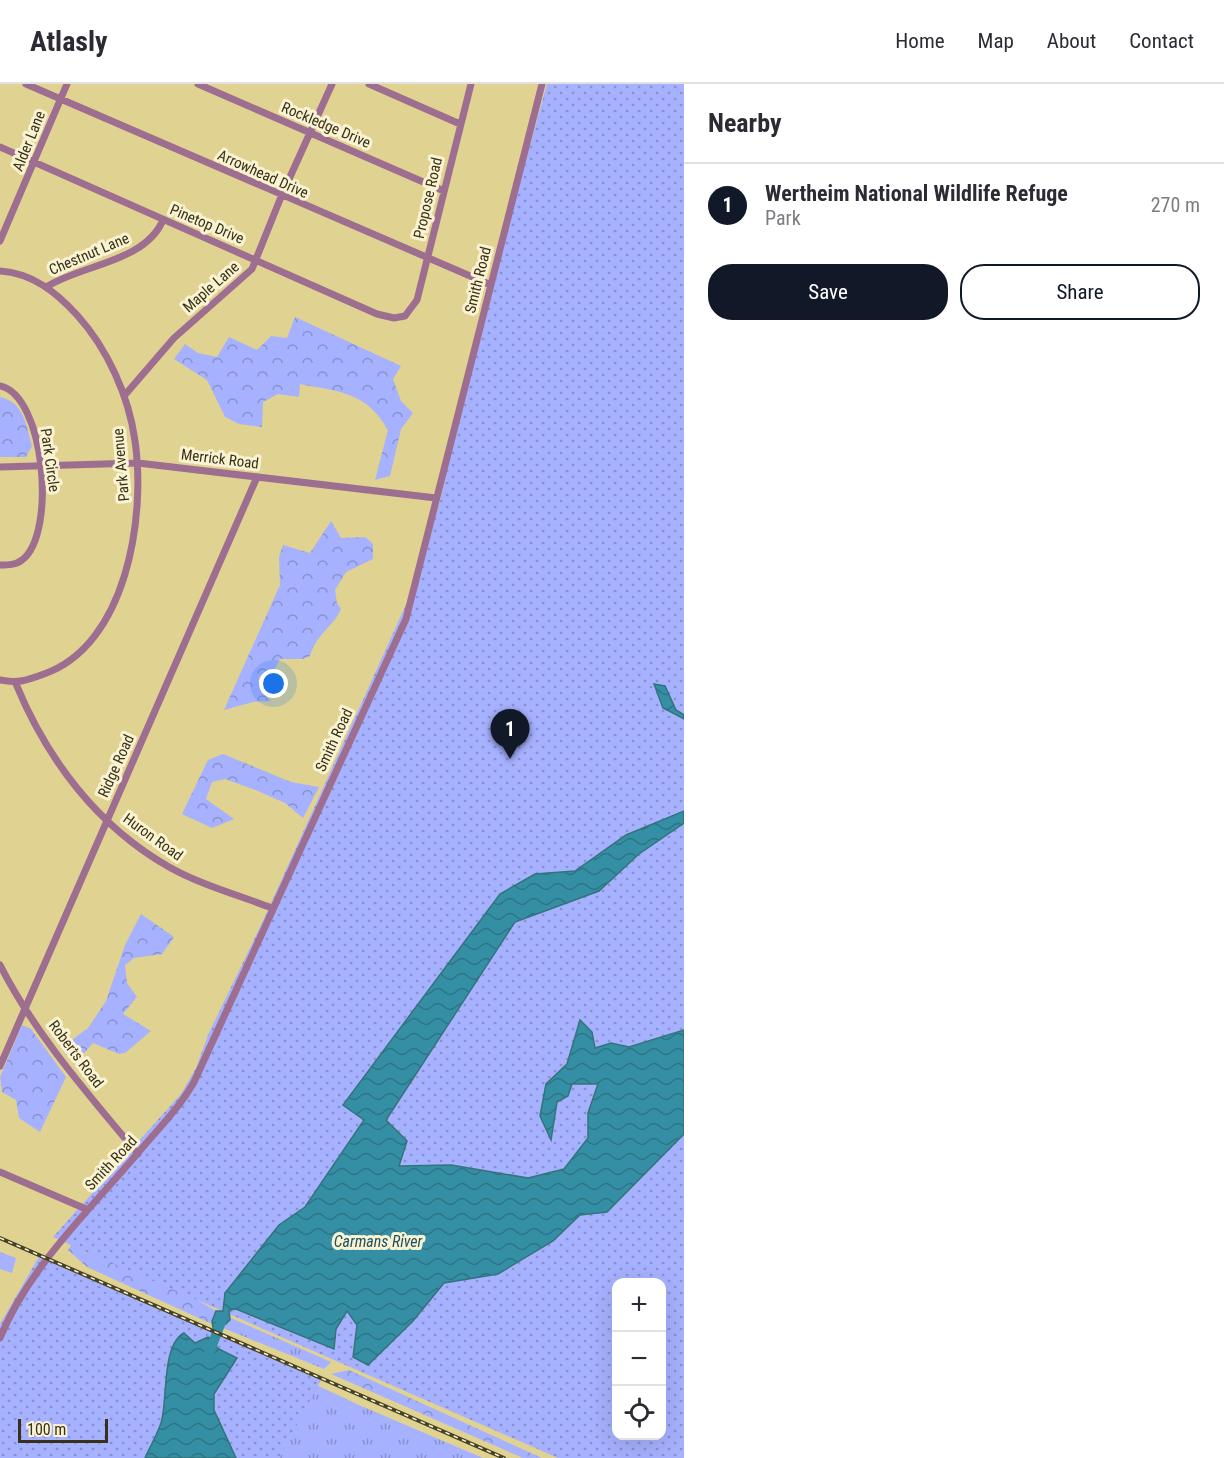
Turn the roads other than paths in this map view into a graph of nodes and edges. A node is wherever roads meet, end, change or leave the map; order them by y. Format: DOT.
graph roads {
  1 [pos="26,84"];
  2 [pos="67,84"];
  3 [pos="198,84"];
  4 [pos="332,84"];
  5 [pos="369,84"];
  6 [pos="471,84"];
  7 [pos="542,84"];
  8 [pos="60,99"];
  9 [pos="460,124"];
  10 [pos="310,134"];
  11 [pos="0,147"];
  12 [pos="35,163"];
  13 [pos="444,191"];
  14 [pos="281,197"];
  15 [pos="163,220"];
  16 [pos="0,241"];
  17 [pos="256,260"];
  18 [pos="428,260"];
  19 [pos="0,271"];
  20 [pos="491,285"];
  21 [pos="48,286"];
  22 [pos="405,316"];
  23 [pos="0,386"];
  24 [pos="124,396"];
  25 [pos="138,463"];
  26 [pos="40,464"];
  27 [pos="0,467"];
  28 [pos="257,477"];
  29 [pos="436,498"];
  30 [pos="0,565"];
  31 [pos="0,680"];
  32 [pos="16,684"];
  33 [pos="107,819"];
  34 [pos="272,908"];
  35 [pos="0,965"];
  36 [pos="4,980"];
  37 [pos="25,1008"];
  38 [pos="0,1066"];
  39 [pos="138,1154"];
  40 [pos="0,1172"];
  41 [pos="86,1209"];
  42 [pos="2,1326"];
  43 [pos="0,1338"];
  1 -- 8 [label="street, Arrowhead Drive"];
  2 -- 8 [label="street, Alder Lane"];
  3 -- 10 [label="street, Rockledge Drive"];
  4 -- 10 [label="street, Maple Lane"];
  5 -- 9 [label="street"];
  6 -- 9 [label="street, Propose Road"];
  7 -- 20 [label="street, Smith Road"];
  8 -- 12 [label="street, Alder Lane"];
  8 -- 14 [label="street, Arrowhead Drive"];
  9 -- 13 [label="street, Propose Road"];
  10 -- 13 [label="street, Rockledge Drive"];
  10 -- 14 [label="street, Maple Lane"];
  11 -- 12 [label="street, Pinetop Drive"];
  12 -- 15 [label="street, Pinetop Drive"];
  12 -- 16 [label="street, Alder Lane"];
  13 -- 18 [label="street, Propose Road"];
  14 -- 17 [label="street, Maple Lane"];
  14 -- 18 [label="street, Arrowhead Drive"];
  15 -- 17 [label="street, Pinetop Drive"];
  15 -- 21 [label="street, Chestnut Lane"];
  17 -- 22 [label="street, Pinetop Drive"];
  17 -- 24 [label="street, Maple Lane"];
  18 -- 20 [label="street, Arrowhead Drive"];
  18 -- 22 [label="street, Propose Road"];
  19 -- 21 [label="street, Park Avenue"];
  20 -- 29 [label="street, Smith Road"];
  21 -- 24 [label="street, Park Avenue"];
  23 -- 26 [label="street, Park Circle"];
  24 -- 25 [label="street, Park Avenue"];
  25 -- 26 [label="street, Merrick Road"];
  25 -- 28 [label="street, Merrick Road"];
  25 -- 32 [label="street, Park Avenue"];
  26 -- 27 [label="street, Merrick Road"];
  26 -- 30 [label="street, Park Circle"];
  28 -- 29 [label="street, Merrick Road"];
  28 -- 33 [label="street, Ridge Road"];
  29 -- 34 [label="street, Smith Road"];
  31 -- 32 [label="street"];
  32 -- 33 [label="street, Huron Road"];
  33 -- 34 [label="street, Huron Road"];
  33 -- 37 [label="street, Ridge Road"];
  34 -- 39 [label="street, Smith Road"];
  35 -- 36 [label="street, Roberts Road"];
  36 -- 37 [label="street, Roberts Road"];
  37 -- 38 [label="street, Ridge Road"];
  37 -- 39 [label="street, Roberts Road"];
  39 -- 41 [label="street, Smith Road"];
  40 -- 41 [label="street"];
  41 -- 42 [label="street, Smith Road"];
  42 -- 43 [label="street, Smith Road"];
}
